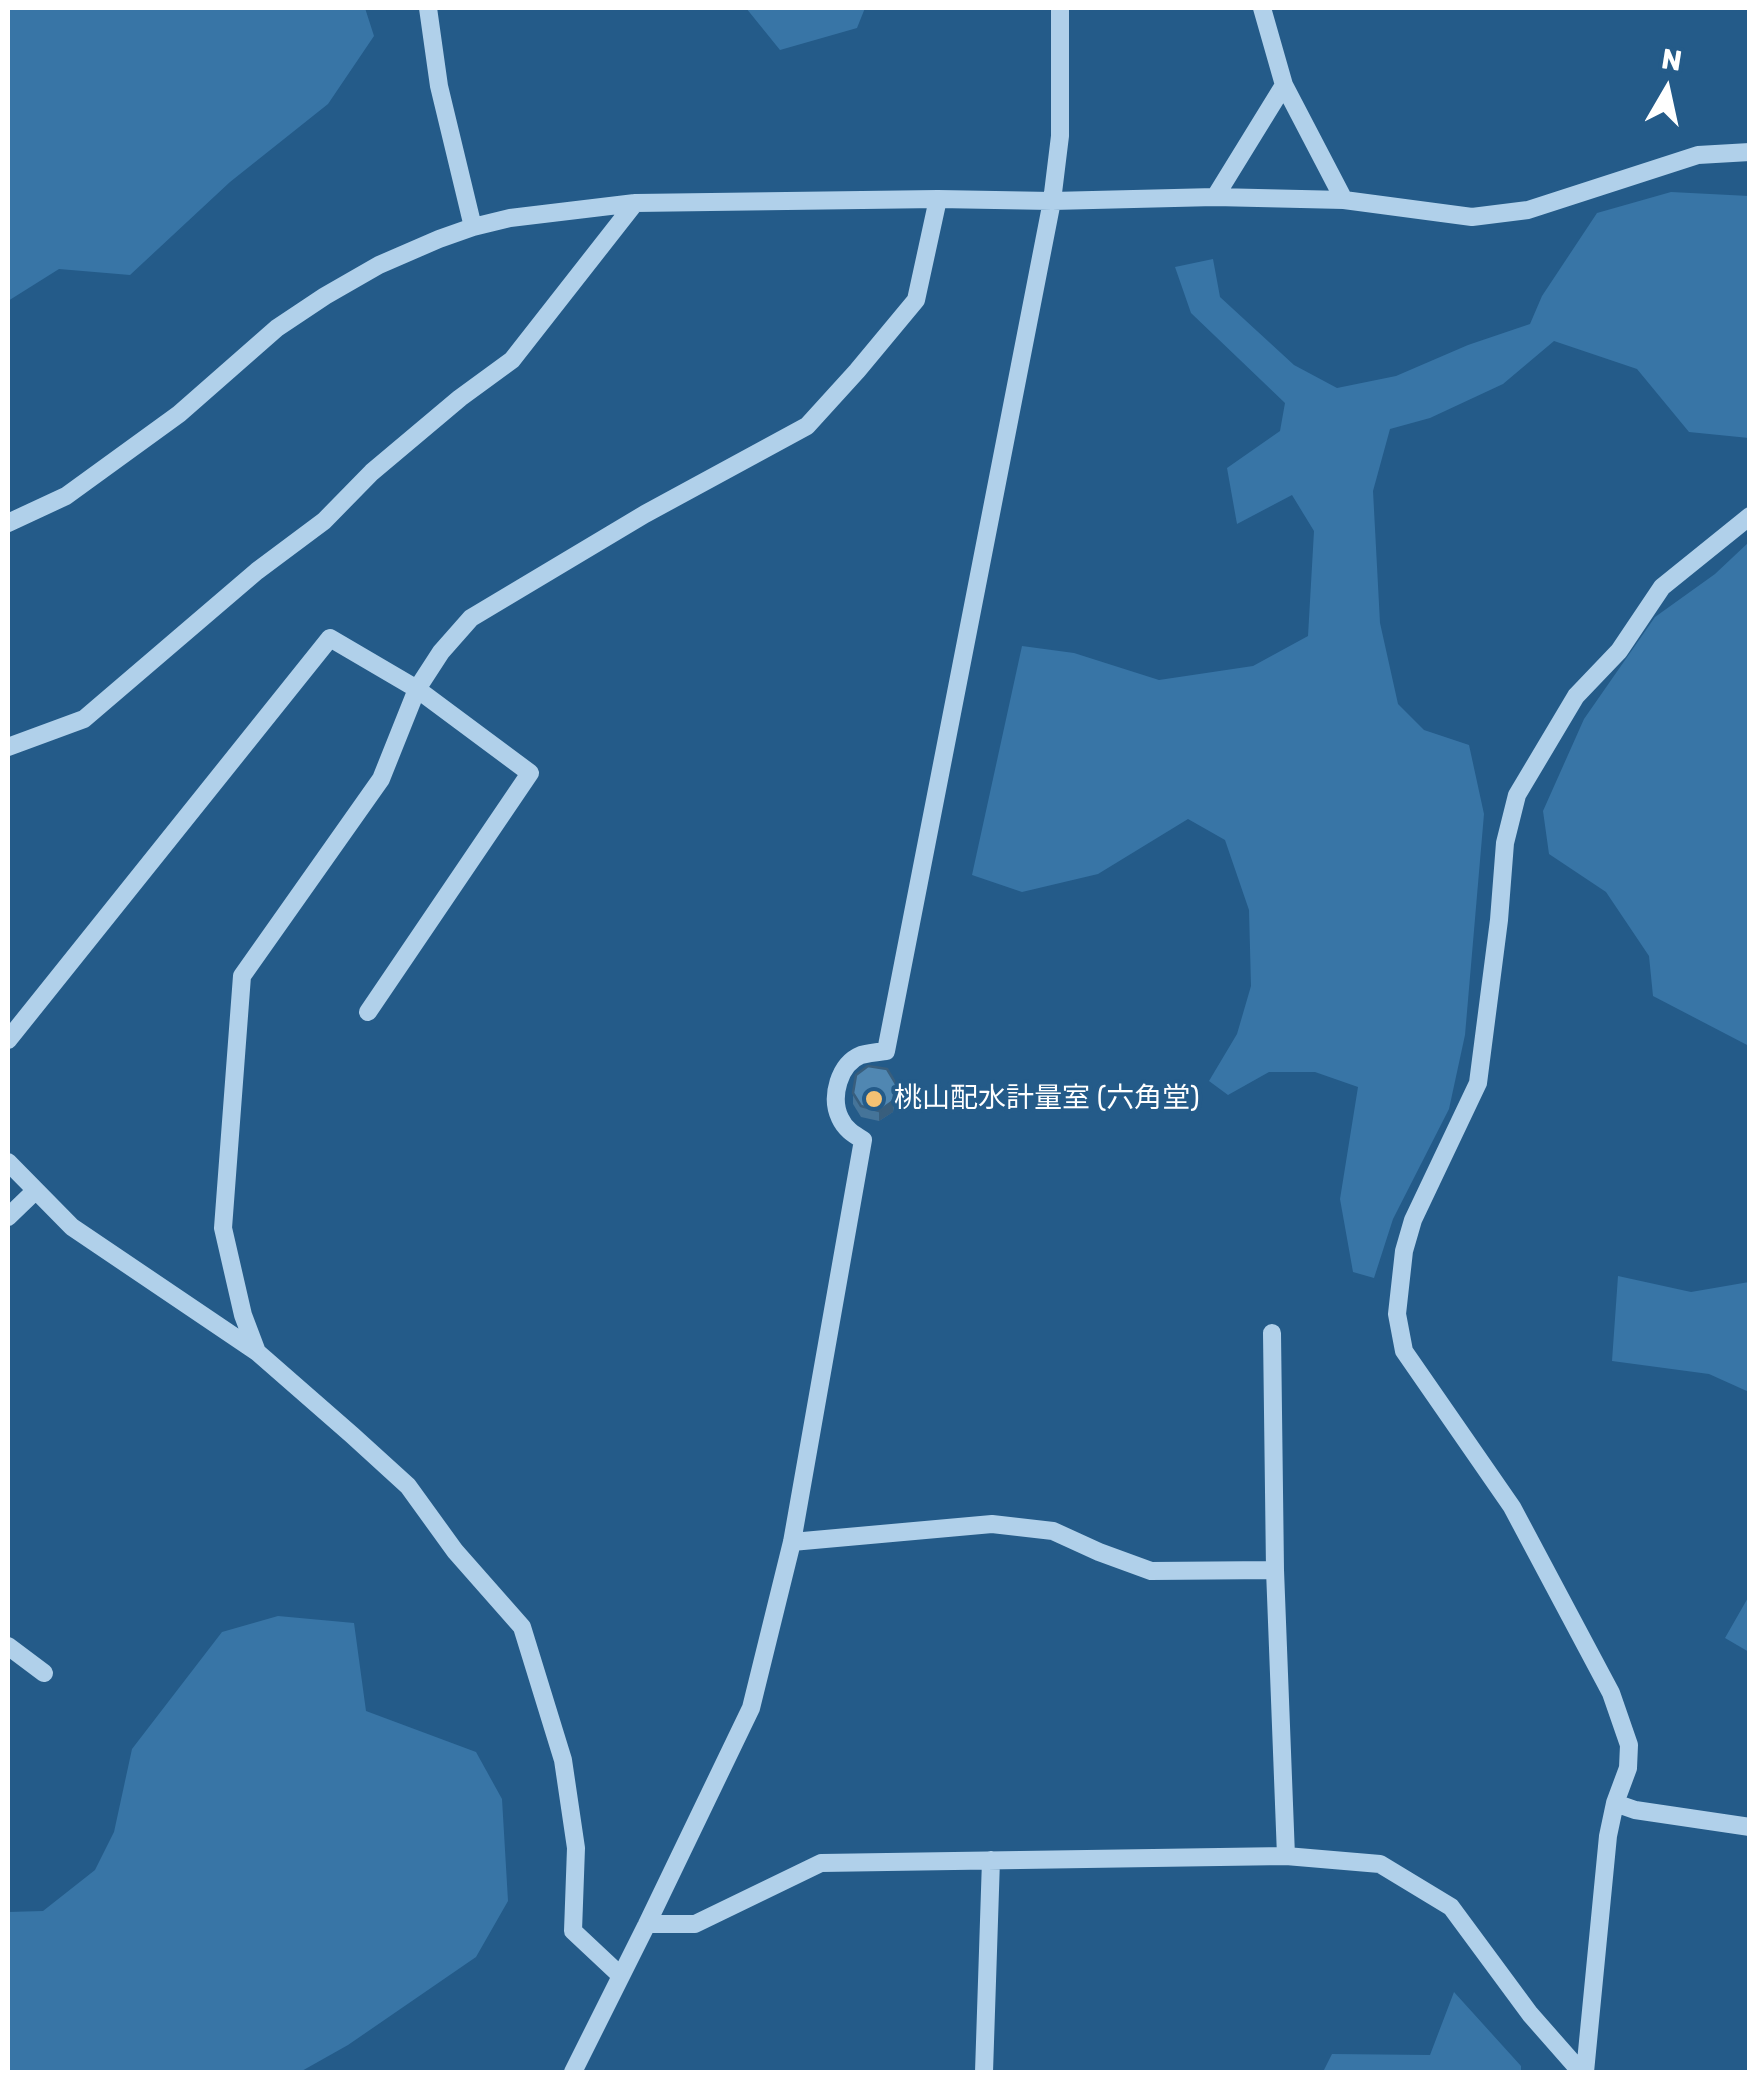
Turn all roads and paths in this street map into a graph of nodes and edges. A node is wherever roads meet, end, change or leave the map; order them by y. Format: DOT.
graph roads {
  1 [pos="428,8"];
  2 [pos="1060,8"];
  3 [pos="1262,8"];
  4 [pos="1284,85"];
  5 [pos="1750,152"];
  6 [pos="1215,197"];
  7 [pos="938,199"];
  8 [pos="1344,200"];
  9 [pos="1052,201"];
  10 [pos="636,203"];
  11 [pos="473,227"];
  12 [pos="1750,516"];
  13 [pos="8,523"];
  14 [pos="416,688"];
  15 [pos="8,747"];
  16 [pos="368,1012"];
  17 [pos="8,1040"];
  18 [pos="8,1162"];
  19 [pos="35,1191"];
  20 [pos="8,1217"];
  21 [pos="1272,1333"];
  22 [pos="257,1352"];
  23 [pos="792,1542"];
  24 [pos="1275,1570"];
  25 [pos="8,1646"];
  26 [pos="44,1673"];
  27 [pos="1615,1803"];
  28 [pos="1750,1827"];
  29 [pos="1286,1856"];
  30 [pos="990,1860"];
  31 [pos="647,1924"];
  32 [pos="621,1976"];
  33 [pos="573,2072"];
  34 [pos="984,2072"];
  35 [pos="1583,2072"];
  1 -- 11 [label="street"];
  2 -- 9 [label="street"];
  3 -- 4 [label="street"];
  4 -- 6 [label="street"];
  4 -- 8 [label="street"];
  5 -- 8 [label="street"];
  6 -- 8 [label="street"];
  6 -- 9 [label="street"];
  7 -- 9 [label="street"];
  7 -- 10 [label="street"];
  7 -- 14 [label="street"];
  9 -- 23 [label="street"];
  10 -- 11 [label="street"];
  10 -- 15 [label="street"];
  11 -- 13 [label="street"];
  12 -- 27 [label="street"];
  14 -- 16 [label="street"];
  14 -- 17 [label="street"];
  14 -- 22 [label="street"];
  18 -- 19 [label="street"];
  19 -- 20 [label="street"];
  19 -- 22 [label="street"];
  21 -- 24 [label="street"];
  22 -- 32 [label="street"];
  23 -- 24 [label="street"];
  23 -- 31 [label="street"];
  24 -- 29 [label="street"];
  25 -- 26 [label="street"];
  27 -- 28 [label="street"];
  27 -- 35 [label="street"];
  29 -- 30 [label="street"];
  29 -- 35 [label="street"];
  30 -- 31 [label="street"];
  30 -- 34 [label="street"];
  31 -- 32 [label="street"];
  32 -- 33 [label="street"];
}
